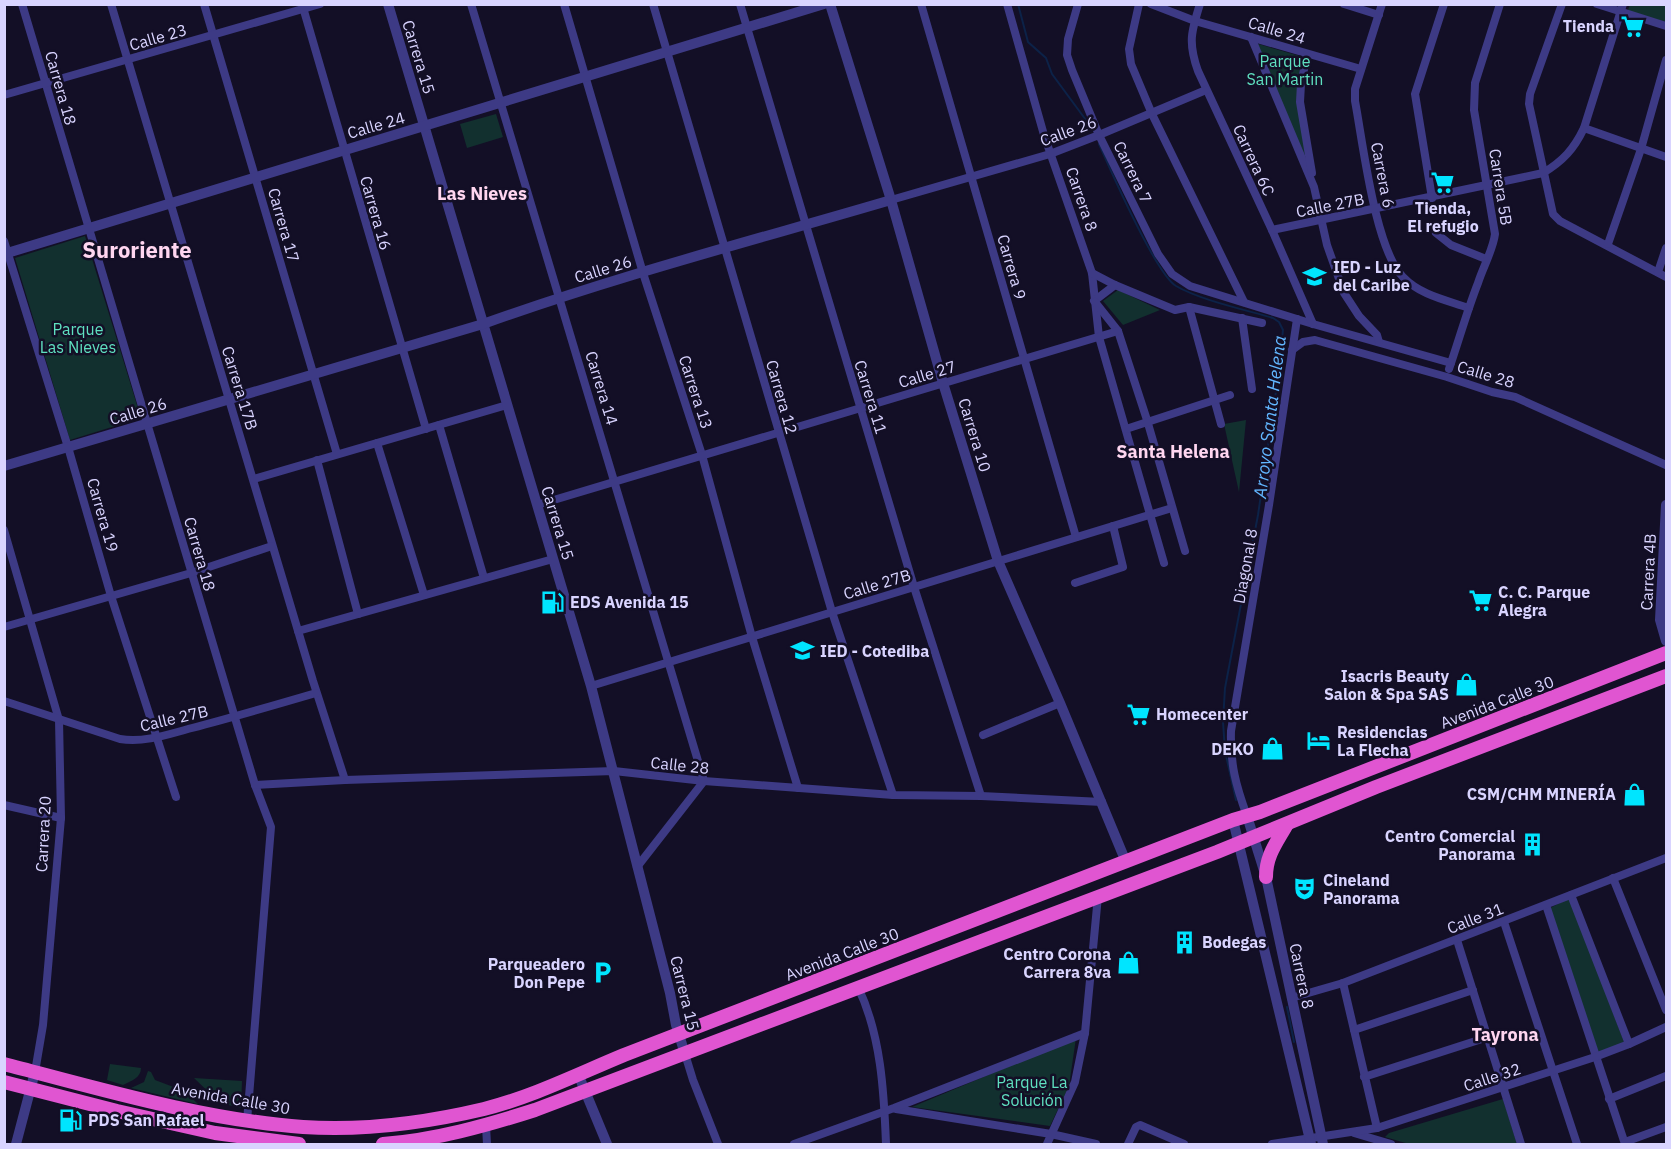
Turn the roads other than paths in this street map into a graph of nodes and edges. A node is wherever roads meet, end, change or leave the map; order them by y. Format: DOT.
graph roads {
  1 [pos="22,4"];
  2 [pos="111,4"];
  3 [pos="204,4"];
  4 [pos="320,4"];
  5 [pos="388,4"];
  6 [pos="471,4"];
  7 [pos="564,4"];
  8 [pos="653,4"];
  9 [pos="740,4"];
  10 [pos="824,4"];
  11 [pos="830,4"];
  12 [pos="921,4"];
  13 [pos="1007,4"];
  14 [pos="1078,4"];
  15 [pos="1139,4"];
  16 [pos="1151,4"];
  17 [pos="1200,4"];
  18 [pos="1344,4"];
  19 [pos="1382,4"];
  20 [pos="1444,4"];
  21 [pos="1500,4"];
  22 [pos="1562,4"];
  23 [pos="1597,4"];
  24 [pos="303,7"];
  25 [pos="1622,8"];
  26 [pos="1379,15"];
  27 [pos="1195,21"];
  28 [pos="1666,26"];
  29 [pos="746,28"];
  30 [pos="213,35"];
  31 [pos="1251,37"];
  32 [pos="667,51"];
  33 [pos="1307,55"];
  34 [pos="127,60"];
  35 [pos="1666,60"];
  36 [pos="1361,69"];
  37 [pos="587,77"];
  38 [pos="45,82"];
  39 [pos="1206,90"];
  40 [pos="4,95"];
  41 [pos="501,103"];
  42 [pos="1152,114"];
  43 [pos="424,127"];
  44 [pos="1584,129"];
  45 [pos="1099,135"];
  46 [pos="1641,149"];
  47 [pos="344,150"];
  48 [pos="1050,154"];
  49 [pos="1666,157"];
  50 [pos="1543,173"];
  51 [pos="256,178"];
  52 [pos="971,178"];
  53 [pos="1487,185"];
  54 [pos="1314,187"];
  55 [pos="1432,198"];
  56 [pos="891,200"];
  57 [pos="171,204"];
  58 [pos="1375,210"];
  59 [pos="1322,220"];
  60 [pos="806,226"];
  61 [pos="88,228"];
  62 [pos="1272,230"];
  63 [pos="1436,233"];
  64 [pos="4,241"];
  65 [pos="1608,244"];
  66 [pos="725,248"];
  67 [pos="1666,248"];
  68 [pos="6,254"];
  69 [pos="1486,259"];
  70 [pos="1658,272"];
  71 [pos="643,273"];
  72 [pos="1092,273"];
  73 [pos="1666,276"];
  74 [pos="1115,285"];
  75 [pos="559,298"];
  76 [pos="1094,301"];
  77 [pos="1244,302"];
  78 [pos="1228,306"];
  79 [pos="1189,308"];
  80 [pos="1469,308"];
  81 [pos="1242,318"];
  82 [pos="1297,319"];
  83 [pos="1262,323"];
  84 [pos="483,324"];
  85 [pos="1313,324"];
  86 [pos="1118,331"];
  87 [pos="1099,337"];
  88 [pos="1378,345"];
  89 [pos="402,348"];
  90 [pos="1292,350"];
  91 [pos="1024,359"];
  92 [pos="313,374"];
  93 [pos="943,383"];
  94 [pos="1252,389"];
  95 [pos="1230,395"];
  96 [pos="228,400"];
  97 [pos="1215,400"];
  98 [pos="507,405"];
  99 [pos="860,408"];
  100 [pos="1147,420"];
  101 [pos="147,424"];
  102 [pos="1221,424"];
  103 [pos="439,425"];
  104 [pos="426,429"];
  105 [pos="1126,429"];
  106 [pos="779,432"];
  107 [pos="377,443"];
  108 [pos="68,447"];
  109 [pos="337,454"];
  110 [pos="702,455"];
  111 [pos="317,460"];
  112 [pos="1666,465"];
  113 [pos="4,466"];
  114 [pos="254,479"];
  115 [pos="614,482"];
  116 [pos="537,505"];
  117 [pos="1666,505"];
  118 [pos="1172,508"];
  119 [pos="1150,514"];
  120 [pos="1113,526"];
  121 [pos="4,530"];
  122 [pos="1076,537"];
  123 [pos="272,546"];
  124 [pos="1185,551"];
  125 [pos="553,559"];
  126 [pos="998,561"];
  127 [pos="1164,563"];
  128 [pos="191,573"];
  129 [pos="484,578"];
  130 [pos="1075,583"];
  131 [pos="914,587"];
  132 [pos="111,596"];
  133 [pos="424,596"];
  134 [pos="832,612"];
  135 [pos="358,614"];
  136 [pos="31,620"];
  137 [pos="4,627"];
  138 [pos="298,631"];
  139 [pos="752,637"];
  140 [pos="1666,641"];
  141 [pos="1666,653"];
  142 [pos="668,662"];
  143 [pos="1666,676"];
  144 [pos="591,686"];
  145 [pos="316,693"];
  146 [pos="4,701"];
  147 [pos="1060,703"];
  148 [pos="234,717"];
  149 [pos="59,720"];
  150 [pos="983,735"];
  151 [pos="158,737"];
  152 [pos="614,771"];
  153 [pos="345,780"];
  154 [pos="704,781"];
  155 [pos="255,785"];
  156 [pos="798,788"];
  157 [pos="893,795"];
  158 [pos="981,796"];
  159 [pos="176,797"];
  160 [pos="1102,802"];
  161 [pos="4,806"];
  162 [pos="1248,816"];
  163 [pos="61,818"];
  164 [pos="1233,820"];
  165 [pos="1287,823"];
  166 [pos="1254,836"];
  167 [pos="1239,841"];
  168 [pos="1666,858"];
  169 [pos="1126,862"];
  170 [pos="637,867"];
  171 [pos="1266,877"];
  172 [pos="1613,878"];
  173 [pos="1571,895"];
  174 [pos="1098,896"];
  175 [pos="1546,905"];
  176 [pos="1504,922"];
  177 [pos="1457,940"];
  178 [pos="1343,982"];
  179 [pos="858,987"];
  180 [pos="1473,990"];
  181 [pos="1664,995"];
  182 [pos="1291,998"];
  183 [pos="1666,1010"];
  184 [pos="1666,1027"];
  185 [pos="1354,1030"];
  186 [pos="1085,1033"];
  187 [pos="679,1035"];
  188 [pos="1488,1037"];
  189 [pos="1629,1044"];
  190 [pos="685,1054"];
  191 [pos="1595,1057"];
  192 [pos="4,1064"];
  193 [pos="1552,1071"];
  194 [pos="35,1072"];
  195 [pos="578,1074"];
  196 [pos="1666,1076"];
  197 [pos="1364,1077"];
  198 [pos="4,1082"];
  199 [pos="1502,1088"];
  200 [pos="31,1089"];
  201 [pos="584,1091"];
  202 [pos="1609,1099"];
  203 [pos="894,1108"];
  204 [pos="885,1112"];
  205 [pos="247,1121"];
  206 [pos="486,1126"];
  207 [pos="1377,1128"];
  208 [pos="1666,1128"];
  209 [pos="1352,1132"];
  210 [pos="1052,1134"];
  211 [pos="232,1141"];
  212 [pos="1322,1141"];
  213 [pos="1310,1142"];
  214 [pos="1625,1143"];
  215 [pos="16,1144"];
  216 [pos="299,1144"];
  217 [pos="383,1144"];
  218 [pos="487,1144"];
  219 [pos="607,1144"];
  220 [pos="718,1144"];
  221 [pos="798,1144"];
  222 [pos="886,1144"];
  223 [pos="1047,1144"];
  224 [pos="1096,1144"];
  225 [pos="1128,1144"];
  226 [pos="1184,1144"];
  227 [pos="1272,1144"];
  228 [pos="1391,1144"];
  229 [pos="1521,1144"];
  230 [pos="1577,1144"];
  1 -- 38 [label="street, Carrera 18"];
  2 -- 34 [label="street, Carrera 17B"];
  3 -- 30 [label="street, Carrera 17"];
  4 -- 24 [label="street, Calle 23"];
  5 -- 43 [label="street, Carrera 15"];
  6 -- 41 [label="street, Carrera 14"];
  7 -- 37 [label="street, Carrera 13"];
  8 -- 32 [label="street, Carrera 12"];
  9 -- 29 [label="street, Carrera 11"];
  10 -- 29 [label="street, Calle 24"];
  11 -- 56 [label="street, Carrera 10"];
  12 -- 52 [label="street, Carrera 9"];
  13 -- 48 [label="street, Carrera 8"];
  14 -- 45 [label="street, Carrera 7"];
  15 -- 42 [label="street"];
  16 -- 27 [label="street, Calle 24"];
  17 -- 27 [label="street, Carrera 6C"];
  18 -- 26 [label="street"];
  19 -- 26 [label="street, Carrera 6"];
  20 -- 55 [label="street"];
  21 -- 53 [label="street, Carrera 5B"];
  22 -- 50 [label="street"];
  23 -- 25 [label="street"];
  24 -- 30 [label="street, Calle 23"];
  24 -- 47 [label="street, Carrera 16"];
  25 -- 28 [label="street"];
  25 -- 44 [label="street, Calle 27B"];
  26 -- 36 [label="street, Carrera 6"];
  27 -- 31 [label="street, Calle 24"];
  27 -- 39 [label="street, Carrera 6C"];
  29 -- 32 [label="street, Calle 24"];
  29 -- 60 [label="street, Carrera 11"];
  30 -- 34 [label="street, Calle 23"];
  30 -- 51 [label="street, Carrera 17"];
  31 -- 33 [label="street, Calle 24"];
  31 -- 54 [label="street"];
  32 -- 37 [label="street, Calle 24"];
  32 -- 66 [label="street, Carrera 12"];
  33 -- 36 [label="street, Calle 24"];
  33 -- 54 [label="street"];
  34 -- 38 [label="street, Calle 23"];
  34 -- 57 [label="street, Carrera 17B"];
  35 -- 46 [label="street"];
  36 -- 58 [label="street, Carrera 6"];
  37 -- 41 [label="street, Calle 24"];
  37 -- 71 [label="street, Carrera 13"];
  38 -- 40 [label="street, Calle 23"];
  38 -- 61 [label="street, Carrera 18"];
  39 -- 42 [label="street, Calle 26"];
  39 -- 62 [label="street, Carrera 6C"];
  41 -- 43 [label="street, Calle 24"];
  41 -- 75 [label="street, Carrera 14"];
  42 -- 45 [label="street, Calle 26"];
  42 -- 77 [label="street"];
  43 -- 47 [label="street, Calle 24"];
  43 -- 84 [label="street, Carrera 15"];
  44 -- 46 [label="street"];
  44 -- 50 [label="street, Calle 27B"];
  45 -- 48 [label="street, Calle 26"];
  45 -- 78 [label="street, Carrera 7"];
  46 -- 49 [label="street"];
  46 -- 65 [label="street"];
  47 -- 51 [label="street, Calle 24"];
  47 -- 89 [label="street, Carrera 16"];
  48 -- 52 [label="street, Calle 26"];
  48 -- 72 [label="street, Carrera 8"];
  50 -- 53 [label="street, Calle 27B"];
  50 -- 65 [label="street"];
  51 -- 57 [label="street, Calle 24"];
  51 -- 92 [label="street, Carrera 17"];
  52 -- 56 [label="street, Calle 26"];
  52 -- 91 [label="street, Carrera 9"];
  53 -- 55 [label="street, Calle 27B"];
  53 -- 69 [label="street, Carrera 5B"];
  54 -- 59 [label="street"];
  55 -- 58 [label="street, Calle 27B"];
  56 -- 60 [label="street, Calle 26"];
  56 -- 93 [label="street, Carrera 10"];
  57 -- 61 [label="street, Calle 24"];
  57 -- 96 [label="street, Carrera 17B"];
  58 -- 59 [label="street, Calle 27B"];
  58 -- 80 [label="street, Carrera 6"];
  59 -- 62 [label="street, Calle 27B"];
  59 -- 88 [label="street"];
  60 -- 66 [label="street, Calle 26"];
  60 -- 99 [label="street, Carrera 11"];
  61 -- 68 [label="street, Calle 24"];
  61 -- 101 [label="street, Carrera 18"];
  62 -- 85 [label="street, Carrera 6C"];
  63 -- 69 [label="street"];
  64 -- 68 [label="street, Carrera 19"];
  65 -- 70 [label="street"];
  66 -- 71 [label="street, Calle 26"];
  66 -- 106 [label="street, Carrera 12"];
  67 -- 70 [label="street"];
  68 -- 108 [label="street, Carrera 19"];
  69 -- 80 [label="street, Carrera 5B"];
  70 -- 73 [label="street"];
  71 -- 75 [label="street, Calle 26"];
  71 -- 110 [label="street, Carrera 13"];
  72 -- 74 [label="street"];
  72 -- 76 [label="street, Carrera 8"];
  74 -- 76 [label="street"];
  74 -- 79 [label="street"];
  75 -- 84 [label="street, Calle 26"];
  75 -- 115 [label="street, Carrera 14"];
  76 -- 86 [label="street"];
  76 -- 87 [label="street, Carrera 8"];
  77 -- 78 [label="street, Carrera 7"];
  77 -- 82 [label="street"];
  78 -- 79 [label="street"];
  78 -- 81 [label="street"];
  79 -- 97 [label="street"];
  80 -- 88 [label="street, Carrera 5B"];
  81 -- 83 [label="street"];
  81 -- 94 [label="street"];
  82 -- 85 [label="street"];
  82 -- 90 [label="street, Diagonal 8"];
  84 -- 89 [label="street, Calle 26"];
  84 -- 98 [label="street, Carrera 15"];
  85 -- 88 [label="street"];
  86 -- 87 [label="street, Calle 27"];
  86 -- 100 [label="street"];
  87 -- 91 [label="street, Calle 27"];
  87 -- 105 [label="street, Carrera 8"];
  89 -- 92 [label="street, Calle 26"];
  89 -- 104 [label="street, Carrera 16"];
  90 -- 112 [label="street, Calle 28"];
  90 -- 162 [label="street, Diagonal 8"];
  91 -- 93 [label="street, Calle 27"];
  91 -- 122 [label="street, Carrera 9"];
  92 -- 96 [label="street, Calle 26"];
  92 -- 109 [label="street, Carrera 17"];
  93 -- 99 [label="street, Calle 27"];
  93 -- 126 [label="street, Carrera 10"];
  95 -- 97 [label="street"];
  96 -- 101 [label="street, Calle 26"];
  96 -- 114 [label="street, Carrera 17B"];
  97 -- 100 [label="street"];
  97 -- 102 [label="street"];
  98 -- 103 [label="street"];
  98 -- 116 [label="street, Carrera 15"];
  99 -- 106 [label="street, Calle 27"];
  99 -- 131 [label="street, Carrera 11"];
  100 -- 105 [label="street"];
  100 -- 118 [label="street"];
  101 -- 108 [label="street, Calle 26"];
  101 -- 128 [label="street, Carrera 18"];
  103 -- 104 [label="street"];
  103 -- 129 [label="street"];
  104 -- 107 [label="street"];
  105 -- 119 [label="street, Carrera 8"];
  106 -- 110 [label="street, Calle 27"];
  106 -- 134 [label="street, Carrera 12"];
  107 -- 109 [label="street"];
  107 -- 133 [label="street"];
  108 -- 113 [label="street, Calle 26"];
  108 -- 132 [label="street, Carrera 19"];
  109 -- 111 [label="street"];
  110 -- 115 [label="street, Calle 27"];
  110 -- 139 [label="street, Carrera 13"];
  111 -- 114 [label="street"];
  111 -- 135 [label="street"];
  114 -- 123 [label="street, Carrera 17B"];
  115 -- 116 [label="street, Calle 27"];
  115 -- 142 [label="street, Carrera 14"];
  116 -- 125 [label="street, Carrera 15"];
  117 -- 140 [label="street, Carrera 4B"];
  118 -- 119 [label="street, Calle 27B"];
  118 -- 124 [label="street"];
  119 -- 120 [label="street, Calle 27B"];
  119 -- 127 [label="street, Carrera 8"];
  120 -- 122 [label="street, Calle 27B"];
  120 -- 130 [label="street"];
  121 -- 136 [label="street, Carrera 20"];
  122 -- 126 [label="street, Calle 27B"];
  123 -- 128 [label="street"];
  123 -- 138 [label="street, Carrera 17B"];
  125 -- 129 [label="street"];
  125 -- 144 [label="street, Carrera 15"];
  126 -- 131 [label="street, Calle 27B"];
  126 -- 147 [label="street, Carrera 10"];
  128 -- 132 [label="street"];
  128 -- 148 [label="street, Carrera 18"];
  129 -- 133 [label="street"];
  131 -- 134 [label="street, Calle 27B"];
  131 -- 158 [label="street, Carrera 11"];
  132 -- 136 [label="street"];
  132 -- 151 [label="street, Carrera 19"];
  133 -- 135 [label="street"];
  134 -- 139 [label="street, Calle 27B"];
  134 -- 157 [label="street, Carrera 12"];
  135 -- 138 [label="street"];
  136 -- 137 [label="street"];
  136 -- 149 [label="street, Carrera 20"];
  138 -- 145 [label="street, Carrera 17B"];
  139 -- 142 [label="street, Calle 27B"];
  139 -- 156 [label="street, Carrera 13"];
  141 -- 162 [label="highway, Avenida Calle 30"];
  142 -- 144 [label="street, Calle 27B"];
  142 -- 154 [label="street, Carrera 14"];
  143 -- 165 [label="highway"];
  144 -- 152 [label="street, Carrera 15"];
  145 -- 148 [label="street, Calle 27B"];
  145 -- 153 [label="street, Carrera 17B"];
  146 -- 149 [label="street, Calle 27B"];
  147 -- 150 [label="street"];
  147 -- 160 [label="street, Carrera 10"];
  148 -- 151 [label="street, Calle 27B"];
  148 -- 155 [label="street, Carrera 18"];
  149 -- 151 [label="street, Calle 27B"];
  149 -- 163 [label="street, Carrera 20"];
  151 -- 159 [label="street, Carrera 19"];
  152 -- 153 [label="street, Calle 28"];
  152 -- 154 [label="street, Calle 28"];
  152 -- 170 [label="street, Carrera 15"];
  153 -- 155 [label="street, Calle 28"];
  154 -- 156 [label="street, Calle 28"];
  154 -- 170 [label="street"];
  155 -- 205 [label="street, Carrera 18"];
  156 -- 157 [label="street, Calle 28"];
  157 -- 158 [label="street, Calle 28"];
  158 -- 160 [label="street, Calle 28"];
  160 -- 169 [label="street, Carrera 10"];
  161 -- 163 [label="street"];
  162 -- 164 [label="highway, Avenida Calle 30"];
  162 -- 166 [label="street, Carrera 8"];
  163 -- 194 [label="street, Carrera 20"];
  164 -- 167 [label="street, Carrera 8"];
  164 -- 169 [label="highway, Avenida Calle 30"];
  165 -- 166 [label="highway"];
  165 -- 171 [label="highway"];
  166 -- 167 [label="highway"];
  166 -- 171 [label="street, Carrera 8"];
  167 -- 174 [label="highway"];
  167 -- 213 [label="street, Carrera 8"];
  168 -- 172 [label="street, Calle 31"];
  169 -- 187 [label="highway, Avenida Calle 30"];
  170 -- 187 [label="street, Carrera 15"];
  171 -- 182 [label="street, Carrera 8"];
  172 -- 173 [label="street, Calle 31"];
  172 -- 181 [label="street"];
  173 -- 175 [label="street, Calle 31"];
  173 -- 189 [label="street"];
  174 -- 179 [label="highway"];
  174 -- 186 [label="street"];
  175 -- 176 [label="street, Calle 31"];
  175 -- 191 [label="street"];
  176 -- 177 [label="street, Calle 31"];
  176 -- 193 [label="street"];
  177 -- 178 [label="street, Calle 31"];
  177 -- 180 [label="street"];
  178 -- 182 [label="street, Calle 31"];
  178 -- 185 [label="street"];
  179 -- 190 [label="highway"];
  179 -- 204 [label="street"];
  180 -- 185 [label="street"];
  180 -- 188 [label="street"];
  181 -- 183 [label="street"];
  182 -- 212 [label="street, Carrera 8"];
  184 -- 189 [label="street, Calle 32"];
  185 -- 197 [label="street"];
  186 -- 203 [label="street"];
  186 -- 210 [label="street"];
  187 -- 190 [label="street, Carrera 15"];
  187 -- 195 [label="highway, Avenida Calle 30"];
  188 -- 197 [label="street"];
  188 -- 199 [label="street"];
  189 -- 191 [label="street, Calle 32"];
  190 -- 201 [label="highway"];
  190 -- 220 [label="street"];
  191 -- 193 [label="street, Calle 32"];
  191 -- 202 [label="street"];
  192 -- 194 [label="highway, Avenida Calle 30"];
  193 -- 199 [label="street, Calle 32"];
  193 -- 230 [label="street"];
  194 -- 200 [label="street, Carrera 20"];
  194 -- 205 [label="highway, Avenida Calle 30"];
  195 -- 201 [label="street"];
  195 -- 205 [label="highway, Avenida Calle 30"];
  196 -- 202 [label="street"];
  197 -- 207 [label="street"];
  198 -- 200 [label="highway"];
  199 -- 207 [label="street, Calle 32"];
  199 -- 229 [label="street"];
  200 -- 211 [label="highway"];
  200 -- 215 [label="street, Carrera 20"];
  201 -- 206 [label="highway"];
  201 -- 219 [label="street"];
  202 -- 214 [label="street"];
  203 -- 204 [label="street"];
  203 -- 210 [label="street"];
  204 -- 221 [label="street"];
  204 -- 222 [label="street"];
  206 -- 217 [label="highway"];
  206 -- 218 [label="street"];
  207 -- 209 [label="street, Calle 32"];
  208 -- 214 [label="street"];
  209 -- 212 [label="street, Calle 32"];
  209 -- 228 [label="street"];
  210 -- 223 [label="street"];
  210 -- 224 [label="street"];
  211 -- 216 [label="highway"];
  212 -- 213 [label="street, Calle 32"];
  213 -- 227 [label="street, Calle 32"];
  225 -- 226 [label="street"];
}
